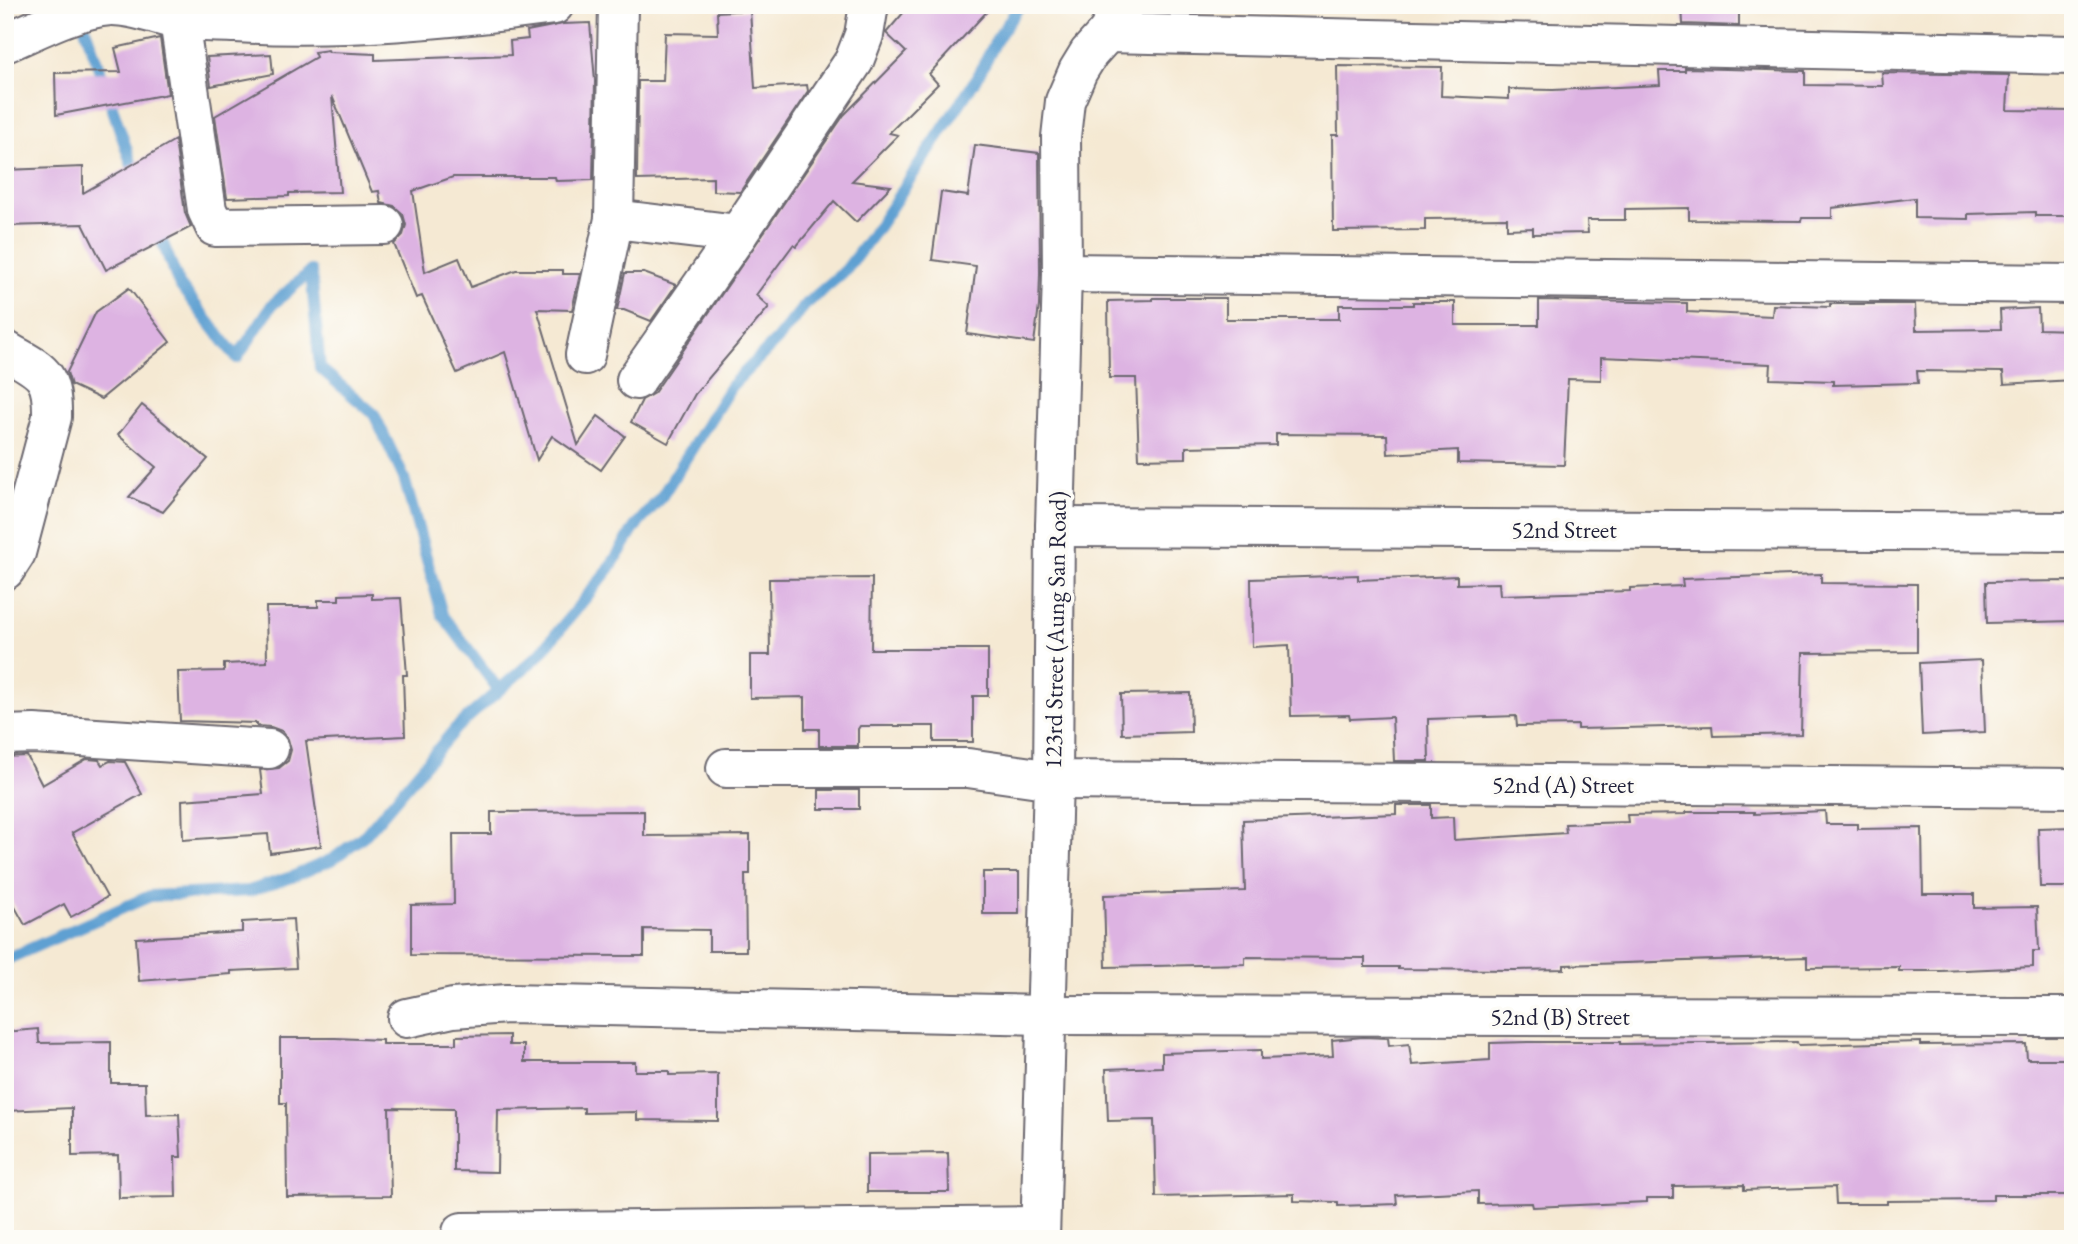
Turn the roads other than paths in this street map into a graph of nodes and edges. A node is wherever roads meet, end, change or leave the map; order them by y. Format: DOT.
graph roads {
  1 [pos="554,5"];
  2 [pos="618,5"];
  3 [pos="869,5"];
  4 [pos="1116,19"];
  5 [pos="179,20"];
  6 [pos="5,43"];
  7 [pos="2073,55"];
  8 [pos="614,219"];
  9 [pos="384,225"];
  10 [pos="738,234"];
  11 [pos="1062,274"];
  12 [pos="2073,284"];
  13 [pos="5,350"];
  14 [pos="584,355"];
  15 [pos="636,380"];
  16 [pos="1055,527"];
  17 [pos="2073,532"];
  18 [pos="5,570"];
  19 [pos="5,735"];
  20 [pos="269,749"];
  21 [pos="726,768"];
  22 [pos="1053,780"];
  23 [pos="2073,788"];
  24 [pos="1047,1015"];
  25 [pos="2073,1017"];
  26 [pos="407,1018"];
  27 [pos="462,1232"];
  28 [pos="1040,1233"];
  1 -- 5 [label="street"];
  2 -- 8 [label="street"];
  3 -- 10 [label="street"];
  4 -- 7 [label="street"];
  4 -- 11 [label="street, 123rd Street (Aung San Road)"];
  5 -- 6 [label="street"];
  5 -- 9 [label="street"];
  8 -- 10 [label="street"];
  8 -- 14 [label="street"];
  10 -- 15 [label="street"];
  11 -- 12 [label="street"];
  11 -- 16 [label="street, 123rd Street (Aung San Road)"];
  13 -- 18 [label="street"];
  16 -- 17 [label="street, 52nd Street"];
  16 -- 22 [label="street, 123rd Street (Aung San Road)"];
  19 -- 20 [label="street"];
  21 -- 22 [label="street, 52nd (A) Street"];
  22 -- 23 [label="street, 52nd (A) Street"];
  22 -- 24 [label="street, 123rd Street (Aung San Road)"];
  24 -- 25 [label="street, 52nd (B) Street"];
  24 -- 26 [label="street, 52nd (B) Street"];
  24 -- 28 [label="street, 123rd Street (Aung San Road)"];
  27 -- 28 [label="street"];
}
